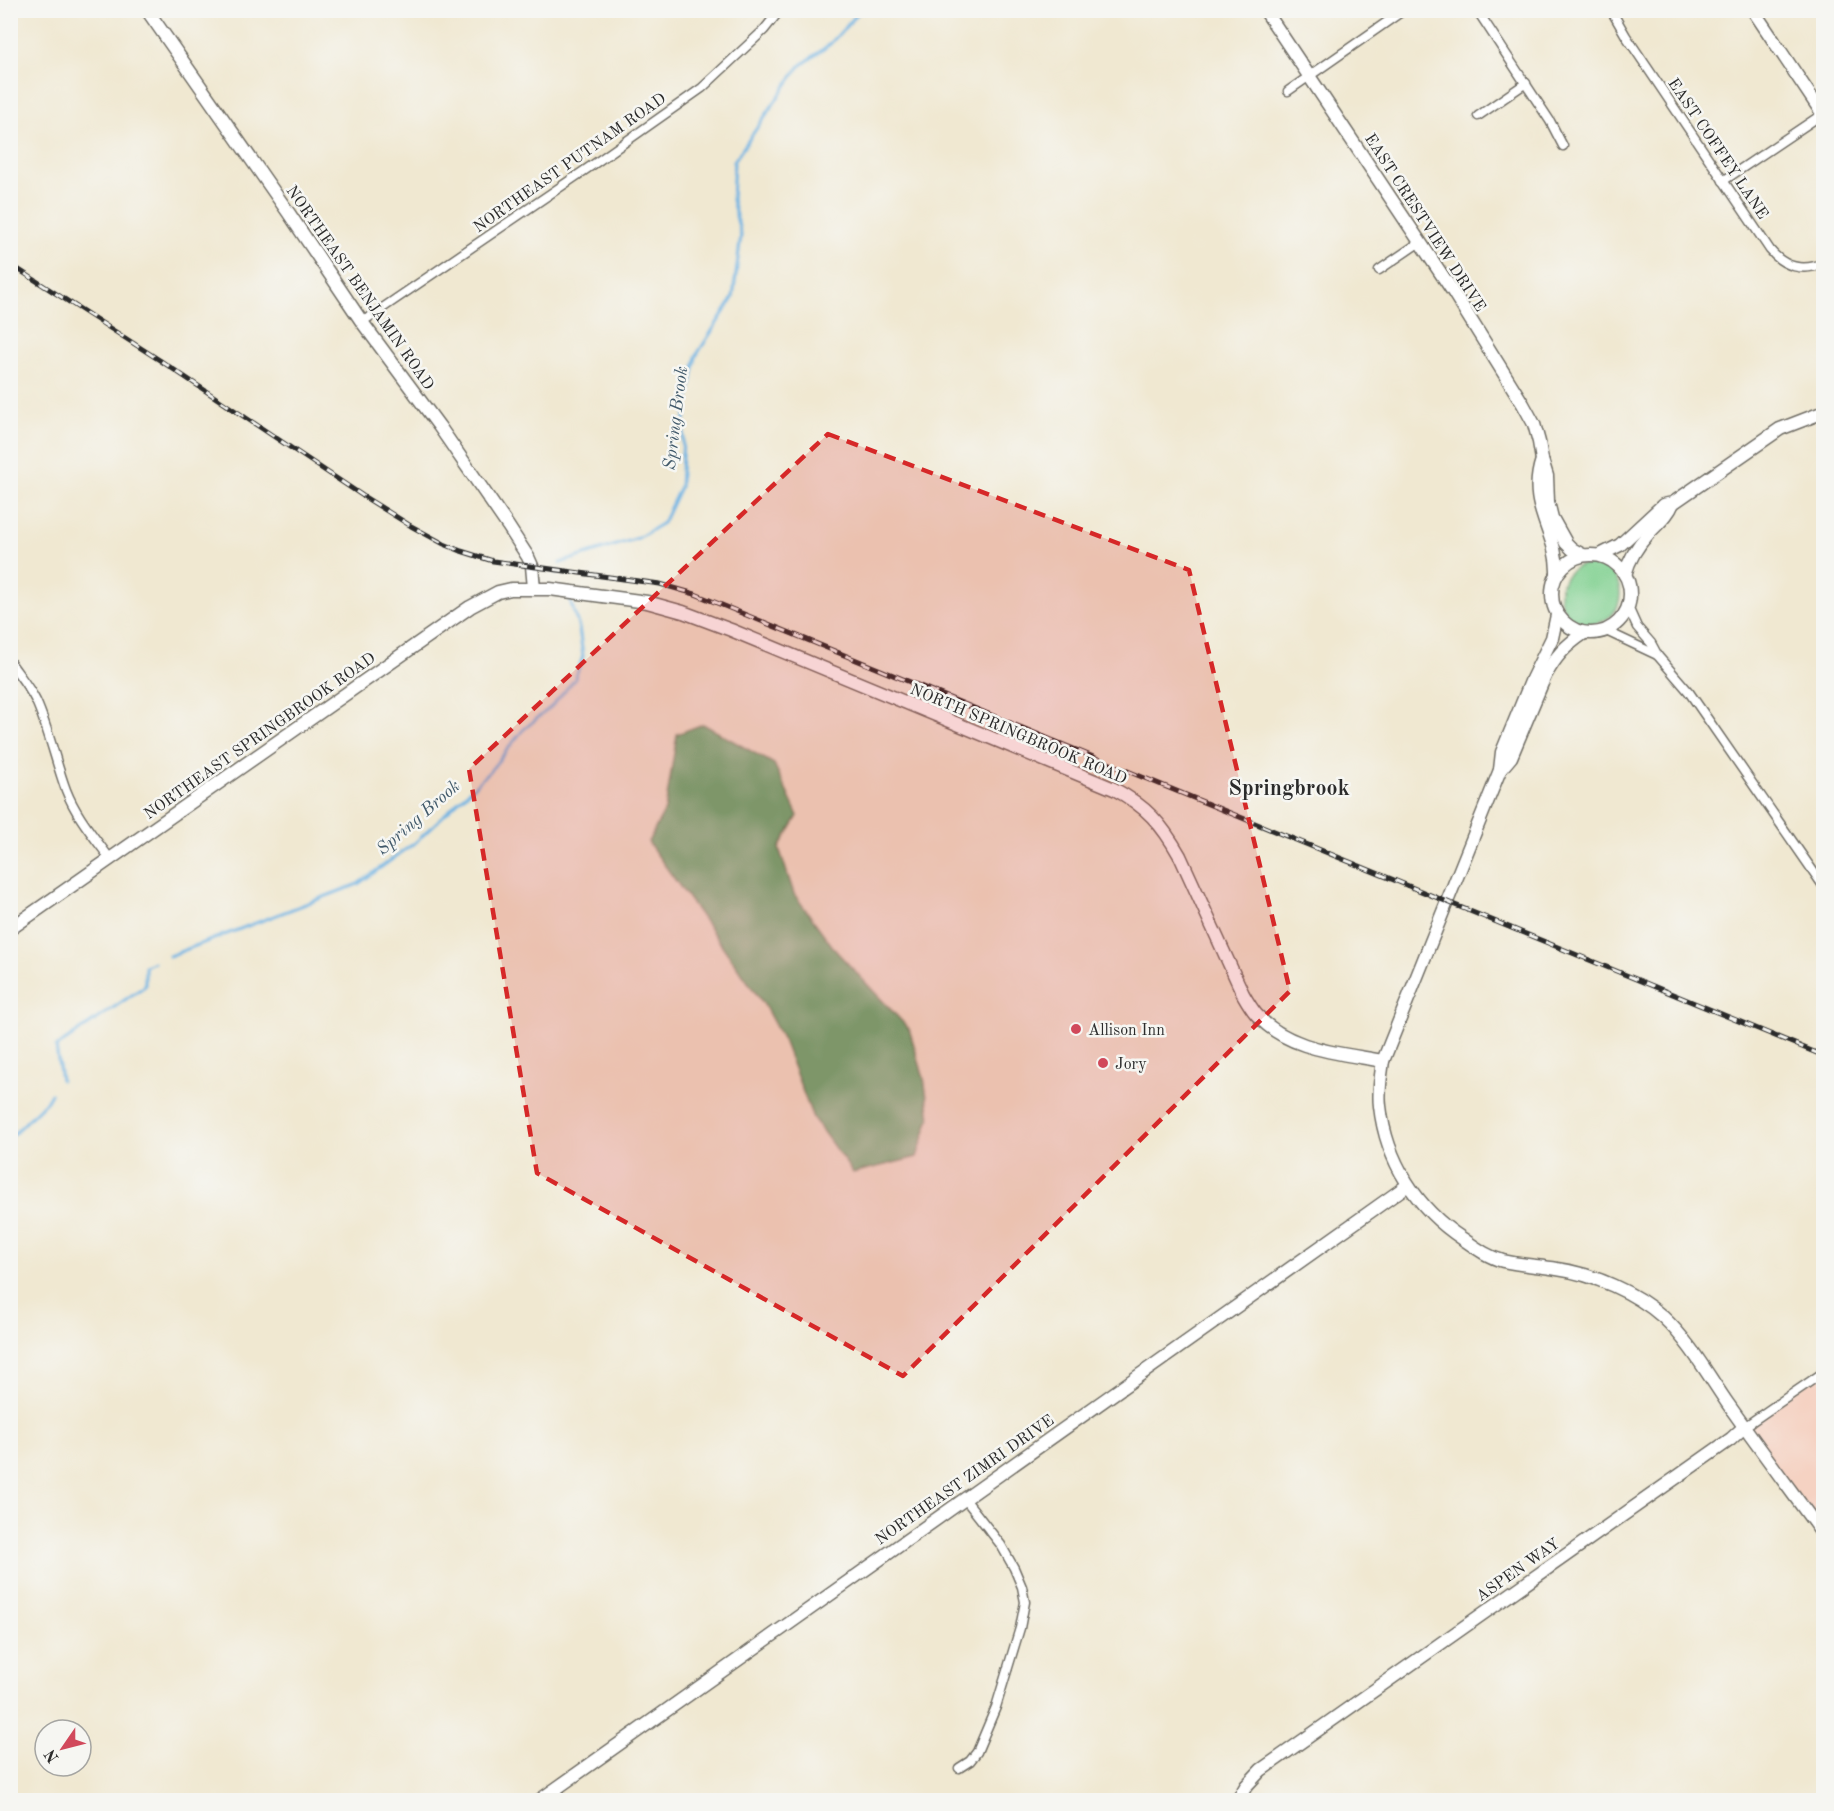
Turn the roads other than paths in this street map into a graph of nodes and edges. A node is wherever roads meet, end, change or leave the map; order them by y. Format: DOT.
graph roads {
  1 [pos="147,10"];
  2 [pos="780,10"];
  3 [pos="1265,10"];
  4 [pos="1404,10"];
  5 [pos="1477,10"];
  6 [pos="1611,10"];
  7 [pos="1753,10"];
  8 [pos="1309,76"];
  9 [pos="1526,83"];
  10 [pos="1288,91"];
  11 [pos="1823,114"];
  12 [pos="1478,116"];
  13 [pos="1563,146"];
  14 [pos="1723,181"];
  15 [pos="1420,242"];
  16 [pos="1824,263"];
  17 [pos="1379,270"];
  18 [pos="362,322"];
  19 [pos="1824,412"];
  20 [pos="1542,460"];
  21 [pos="1673,503"];
  22 [pos="1583,555"];
  23 [pos="1600,555"];
  24 [pos="1557,573"];
  25 [pos="1625,575"];
  26 [pos="534,588"];
  27 [pos="1628,607"];
  28 [pos="1557,615"];
  29 [pos="1606,631"];
  30 [pos="1584,633"];
  31 [pos="1658,656"];
  32 [pos="10,662"];
  33 [pos="1500,770"];
  34 [pos="111,860"];
  35 [pos="1824,887"];
  36 [pos="10,929"];
  37 [pos="1383,1060"];
  38 [pos="1408,1185"];
  39 [pos="1824,1372"];
  40 [pos="1744,1427"];
  41 [pos="966,1499"];
  42 [pos="1824,1536"];
  43 [pos="959,1768"];
  44 [pos="540,1800"];
  45 [pos="1238,1800"];
  1 -- 18 [label="street, NORTHEAST BENJAMIN ROAD"];
  2 -- 18 [label="street, NORTHEAST PUTNAM ROAD"];
  3 -- 8 [label="street, EAST CRESTVIEW DRIVE"];
  4 -- 8 [label="street"];
  5 -- 9 [label="street"];
  6 -- 14 [label="street, EAST COFFEY LANE"];
  7 -- 11 [label="street"];
  8 -- 10 [label="street"];
  8 -- 15 [label="street, EAST CRESTVIEW DRIVE"];
  9 -- 12 [label="street"];
  9 -- 13 [label="street"];
  11 -- 14 [label="street"];
  14 -- 16 [label="street, EAST COFFEY LANE"];
  15 -- 17 [label="street"];
  15 -- 20 [label="street, EAST CRESTVIEW DRIVE"];
  18 -- 26 [label="street, NORTHEAST BENJAMIN ROAD"];
  19 -- 21 [label="street"];
  20 -- 22 [label="street, EAST CRESTVIEW DRIVE"];
  20 -- 24 [label="street, EAST CRESTVIEW DRIVE"];
  21 -- 23 [label="street"];
  21 -- 25 [label="street"];
  22 -- 23 [label="street"];
  22 -- 24 [label="street"];
  23 -- 25 [label="street"];
  24 -- 28 [label="street"];
  25 -- 27 [label="street"];
  26 -- 34 [label="street, NORTHEAST SPRINGBROOK ROAD"];
  26 -- 37 [label="street, NORTH SPRINGBROOK ROAD"];
  27 -- 29 [label="street"];
  27 -- 31 [label="street"];
  28 -- 30 [label="street"];
  28 -- 33 [label="street"];
  29 -- 30 [label="street"];
  29 -- 31 [label="street"];
  30 -- 33 [label="street"];
  31 -- 35 [label="street"];
  32 -- 34 [label="street"];
  33 -- 37 [label="street"];
  34 -- 36 [label="street, NORTHEAST SPRINGBROOK ROAD"];
  37 -- 38 [label="street"];
  38 -- 40 [label="street"];
  38 -- 41 [label="street, NORTHEAST ZIMRI DRIVE"];
  39 -- 40 [label="street, ASPEN WAY"];
  40 -- 42 [label="street"];
  40 -- 45 [label="street, ASPEN WAY"];
  41 -- 43 [label="street"];
  41 -- 44 [label="street, NORTHEAST ZIMRI DRIVE"];
}
